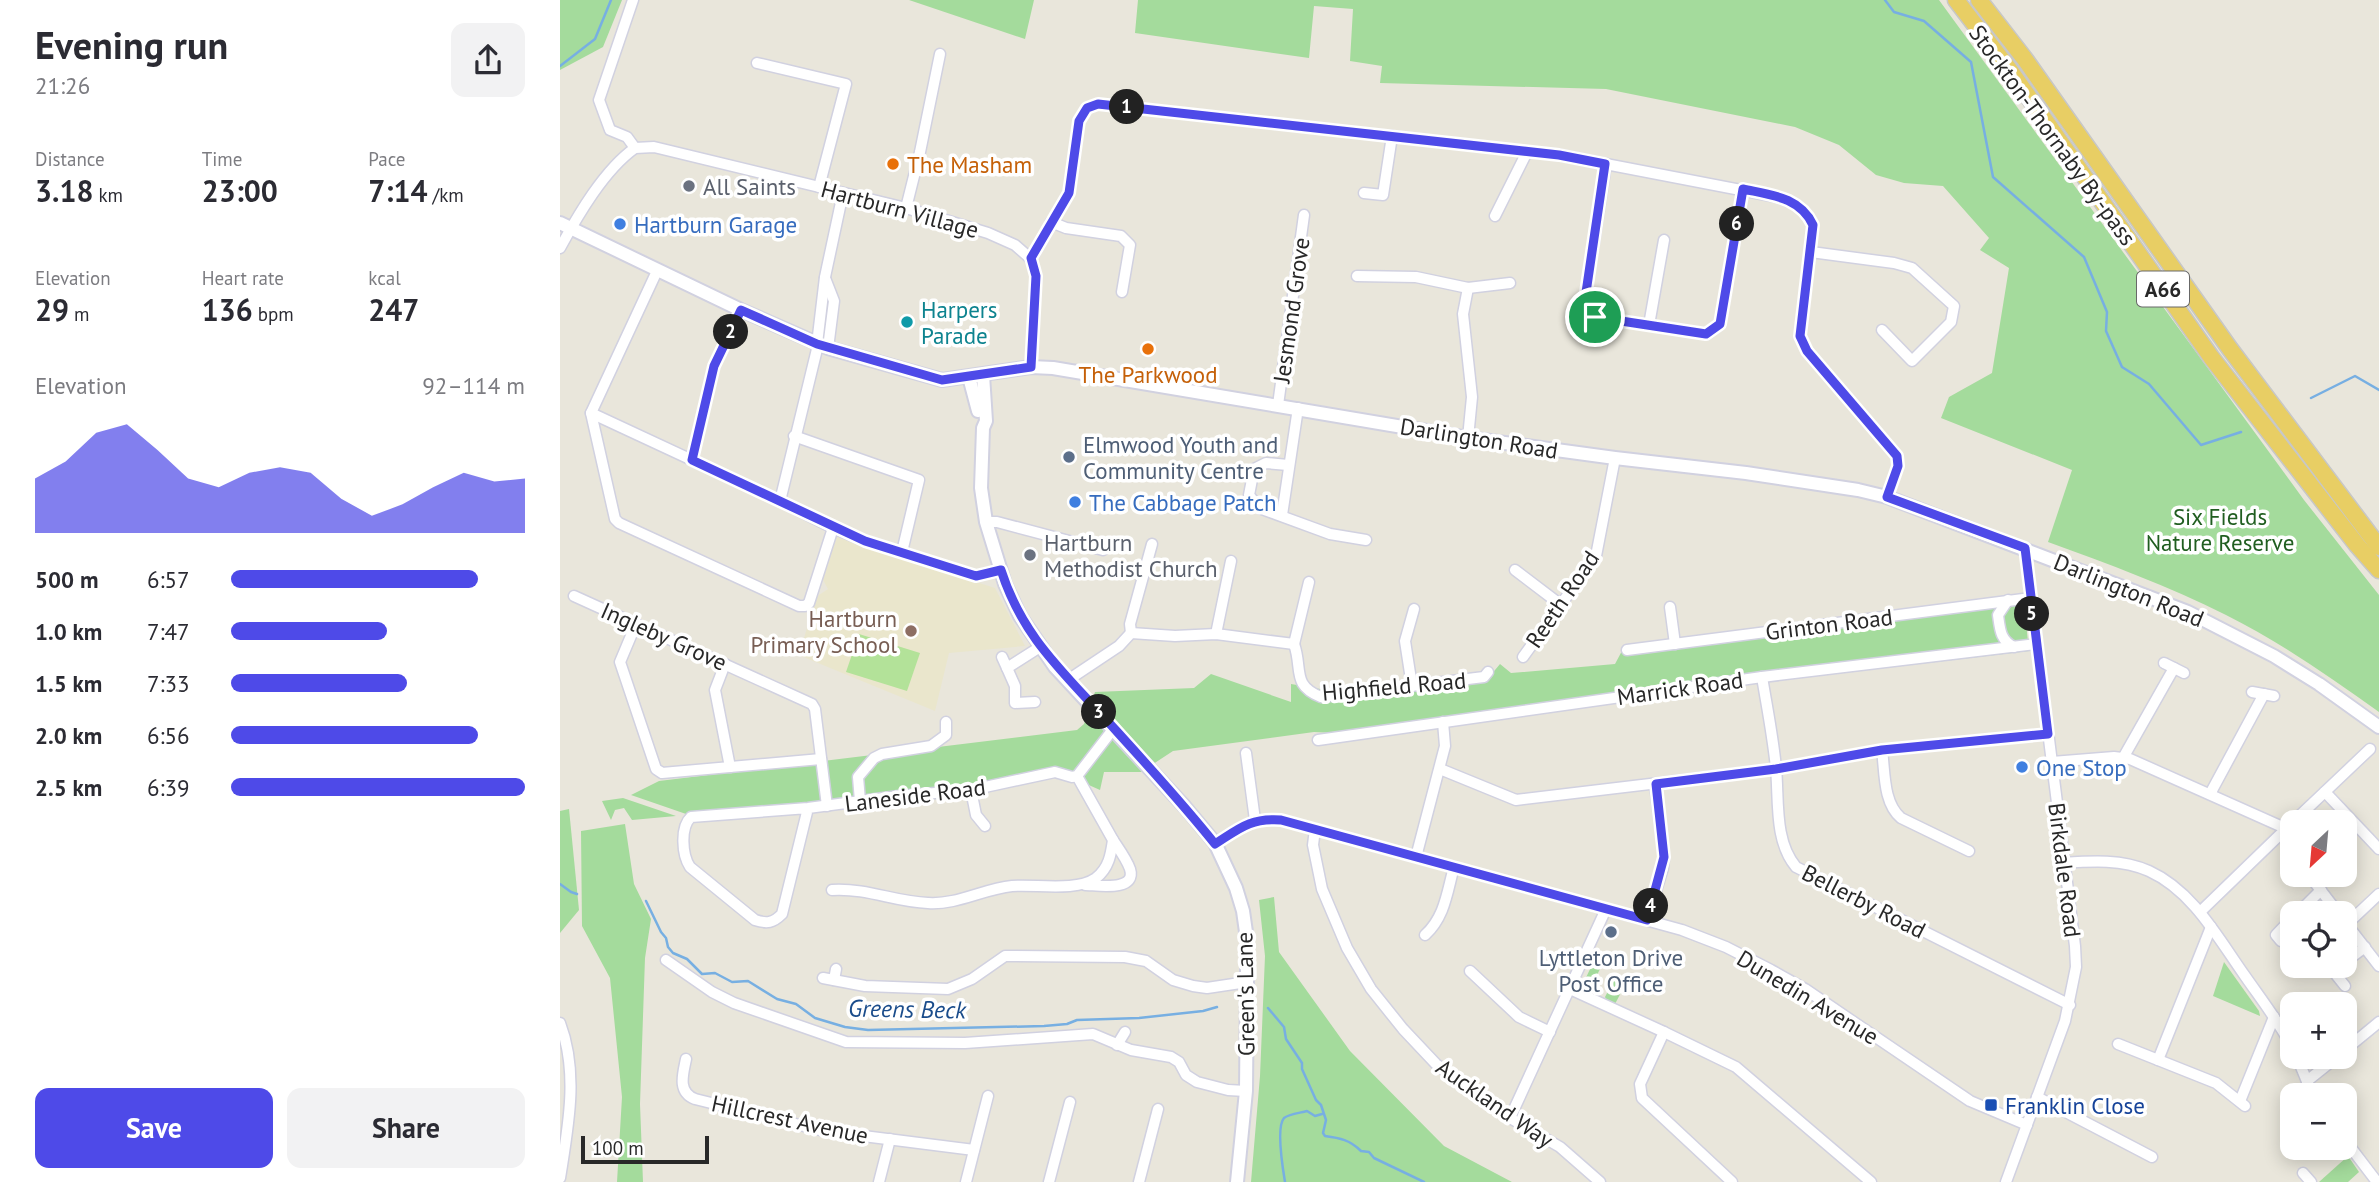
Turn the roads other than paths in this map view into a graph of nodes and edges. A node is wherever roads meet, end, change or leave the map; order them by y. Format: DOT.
graph roads {
  1 [pos="633,0"];
  2 [pos="1956,0"];
  3 [pos="1979,0"];
  4 [pos="940,54"];
  5 [pos="757,64"];
  6 [pos="1392,136"];
  7 [pos="635,148"];
  8 [pos="1527,152"];
  9 [pos="1605,164"];
  10 [pos="820,187"];
  11 [pos="1743,189"];
  12 [pos="843,193"];
  13 [pos="1364,193"];
  14 [pos="906,208"];
  15 [pos="1304,215"];
  16 [pos="1495,216"];
  17 [pos="1051,222"];
  18 [pos="565,226"];
  19 [pos="1664,240"];
  20 [pos="560,248"];
  21 [pos="1811,252"];
  22 [pos="1031,258"];
  23 [pos="657,271"];
  24 [pos="1357,276"];
  25 [pos="1510,283"];
  26 [pos="1468,288"];
  27 [pos="1122,292"];
  28 [pos="828,293"];
  29 [pos="741,310"];
  30 [pos="820,320"];
  31 [pos="832,322"];
  32 [pos="1649,326"];
  33 [pos="1882,330"];
  34 [pos="821,346"];
  35 [pos="1031,367"];
  36 [pos="983,375"];
  37 [pos="969,377"];
  38 [pos="1278,405"];
  39 [pos="1298,408"];
  40 [pos="591,413"];
  41 [pos="983,428"];
  42 [pos="794,436"];
  43 [pos="1468,438"];
  44 [pos="1615,458"];
  45 [pos="692,460"];
  46 [pos="1288,465"];
  47 [pos="1887,497"];
  48 [pos="780,501"];
  49 [pos="1282,515"];
  50 [pos="986,522"];
  51 [pos="833,528"];
  52 [pos="1366,540"];
  53 [pos="1152,544"];
  54 [pos="2379,547"];
  55 [pos="2025,548"];
  56 [pos="1103,550"];
  57 [pos="902,552"];
  58 [pos="1231,561"];
  59 [pos="1001,570"];
  60 [pos="1514,570"];
  61 [pos="2379,570"];
  62 [pos="1309,582"];
  63 [pos="574,596"];
  64 [pos="2031,598"];
  65 [pos="2008,600"];
  66 [pos="1561,605"];
  67 [pos="1670,607"];
  68 [pos="1413,609"];
  69 [pos="636,624"];
  70 [pos="1131,633"];
  71 [pos="1216,634"];
  72 [pos="1294,644"];
  73 [pos="1675,644"];
  74 [pos="2036,644"];
  75 [pos="1040,647"];
  76 [pos="2015,648"];
  77 [pos="1002,657"];
  78 [pos="1523,657"];
  79 [pos="1640,661"];
  80 [pos="725,664"];
  81 [pos="1007,668"];
  82 [pos="1488,672"];
  83 [pos="2184,673"];
  84 [pos="1762,677"];
  85 [pos="1069,680"];
  86 [pos="1412,686"];
  87 [pos="2252,692"];
  88 [pos="1035,702"];
  89 [pos="946,722"];
  90 [pos="1443,722"];
  91 [pos="2379,727"];
  92 [pos="1114,728"];
  93 [pos="2048,734"];
  94 [pos="1322,737"];
  95 [pos="2365,749"];
  96 [pos="1882,750"];
  97 [pos="1246,753"];
  98 [pos="2123,758"];
  99 [pos="821,759"];
  100 [pos="2052,762"];
  101 [pos="730,767"];
  102 [pos="1440,769"];
  103 [pos="1776,769"];
  104 [pos="1077,776"];
  105 [pos="1656,784"];
  106 [pos="971,790"];
  107 [pos="2325,792"];
  108 [pos="2210,794"];
  109 [pos="860,801"];
  110 [pos="827,806"];
  111 [pos="808,808"];
  112 [pos="2306,810"];
  113 [pos="1255,820"];
  114 [pos="2280,821"];
  115 [pos="985,826"];
  116 [pos="1315,829"];
  117 [pos="2280,836"];
  118 [pos="1113,840"];
  119 [pos="1215,844"];
  120 [pos="2377,844"];
  121 [pos="1969,851"];
  122 [pos="1416,857"];
  123 [pos="2064,863"];
  124 [pos="1454,867"];
  125 [pos="1082,885"];
  126 [pos="2319,887"];
  127 [pos="832,890"];
  128 [pos="2321,890"];
  129 [pos="2379,894"];
  130 [pos="2310,901"];
  131 [pos="2329,901"];
  132 [pos="1606,909"];
  133 [pos="2200,912"];
  134 [pos="2357,913"];
  135 [pos="1647,920"];
  136 [pos="2211,927"];
  137 [pos="1425,934"];
  138 [pos="2357,937"];
  139 [pos="2365,947"];
  140 [pos="2357,953"];
  141 [pos="666,960"];
  142 [pos="2379,966"];
  143 [pos="1469,971"];
  144 [pos="831,976"];
  145 [pos="2339,978"];
  146 [pos="1247,982"];
  147 [pos="2345,986"];
  148 [pos="1570,989"];
  149 [pos="2070,1004"];
  150 [pos="2274,1017"];
  151 [pos="2379,1022"];
  152 [pos="560,1023"];
  153 [pos="2280,1027"];
  154 [pos="1664,1031"];
  155 [pos="1125,1032"];
  156 [pos="1550,1032"];
  157 [pos="2357,1041"];
  158 [pos="935,1042"];
  159 [pos="2118,1044"];
  160 [pos="1117,1045"];
  161 [pos="934,1055"];
  162 [pos="686,1059"];
  163 [pos="2158,1060"];
  164 [pos="2302,1069"];
  165 [pos="2322,1069"];
  166 [pos="2307,1081"];
  167 [pos="1245,1091"];
  168 [pos="988,1096"];
  169 [pos="2037,1097"];
  170 [pos="1070,1102"];
  171 [pos="1158,1109"];
  172 [pos="1510,1118"];
  173 [pos="2027,1125"];
  174 [pos="890,1139"];
  175 [pos="562,1148"];
  176 [pos="974,1150"];
  177 [pos="2357,1156"];
  178 [pos="2152,1157"];
  179 [pos="2303,1173"];
  180 [pos="560,1178"];
  181 [pos="879,1182"];
  182 [pos="965,1182"];
  183 [pos="1049,1182"];
  184 [pos="1139,1182"];
  185 [pos="1237,1182"];
  186 [pos="1600,1182"];
  187 [pos="1732,1182"];
  188 [pos="1871,1182"];
  189 [pos="2006,1182"];
  190 [pos="2311,1182"];
  191 [pos="2377,1182"];
  1 -- 7 [label="street"];
  2 -- 61 [label="highway, Stockton-Thornaby By-pass / A66"];
  3 -- 54 [label="highway, Stockton-Thornaby By-pass / A66"];
  4 -- 14 [label="street"];
  5 -- 10 [label="street"];
  6 -- 8 [label="street"];
  6 -- 13 [label="street"];
  6 -- 17 [label="street"];
  7 -- 10 [label="street, Hartburn Village"];
  7 -- 18 [label="street"];
  8 -- 9 [label="street"];
  8 -- 16 [label="street"];
  9 -- 11 [label="street"];
  9 -- 32 [label="street"];
  10 -- 12 [label="street, Hartburn Village"];
  11 -- 21 [label="street"];
  11 -- 32 [label="street"];
  12 -- 14 [label="street, Hartburn Village"];
  12 -- 28 [label="street"];
  14 -- 22 [label="street, Hartburn Village"];
  15 -- 38 [label="street, Jesmond Grove"];
  17 -- 22 [label="street"];
  17 -- 27 [label="street"];
  18 -- 20 [label="street"];
  18 -- 23 [label="street, Darlington Road"];
  19 -- 32 [label="street"];
  21 -- 33 [label="street"];
  21 -- 47 [label="street"];
  22 -- 35 [label="street"];
  23 -- 29 [label="street, Darlington Road"];
  23 -- 40 [label="street"];
  24 -- 26 [label="street"];
  25 -- 26 [label="street"];
  26 -- 43 [label="street"];
  28 -- 30 [label="street"];
  28 -- 31 [label="street"];
  29 -- 34 [label="street, Darlington Road"];
  29 -- 45 [label="street"];
  30 -- 31 [label="street"];
  30 -- 34 [label="street"];
  31 -- 34 [label="street"];
  34 -- 37 [label="street, Darlington Road"];
  34 -- 42 [label="street"];
  35 -- 36 [label="street, Darlington Road"];
  35 -- 38 [label="street, Darlington Road"];
  36 -- 37 [label="street, Darlington Road"];
  36 -- 41 [label="street, Green's Lane"];
  37 -- 41 [label="street, Green's Lane"];
  38 -- 39 [label="street, Darlington Road"];
  39 -- 43 [label="street, Darlington Road"];
  39 -- 46 [label="street"];
  40 -- 45 [label="street"];
  40 -- 51 [label="street"];
  41 -- 50 [label="street, Green's Lane"];
  42 -- 48 [label="street"];
  42 -- 57 [label="street"];
  43 -- 44 [label="street, Darlington Road"];
  44 -- 47 [label="street, Darlington Road"];
  44 -- 66 [label="street, Reeth Road"];
  45 -- 48 [label="street"];
  46 -- 49 [label="street"];
  46 -- 49 [label="street"];
  47 -- 55 [label="street, Darlington Road"];
  48 -- 51 [label="street"];
  49 -- 52 [label="street"];
  50 -- 56 [label="street"];
  50 -- 59 [label="street, Green's Lane"];
  51 -- 57 [label="street"];
  53 -- 70 [label="street"];
  55 -- 64 [label="street, Birkdale Road"];
  55 -- 91 [label="street, Darlington Road"];
  57 -- 59 [label="street"];
  58 -- 71 [label="street"];
  59 -- 75 [label="street, Green's Lane"];
  60 -- 66 [label="street"];
  62 -- 72 [label="street"];
  63 -- 69 [label="street, Ingleby Grove"];
  64 -- 65 [label="street, Grinton Road"];
  64 -- 74 [label="street, Birkdale Road"];
  65 -- 73 [label="street, Grinton Road"];
  65 -- 76 [label="street"];
  66 -- 78 [label="street, Reeth Road"];
  67 -- 73 [label="street"];
  68 -- 86 [label="street"];
  69 -- 80 [label="street, Ingleby Grove"];
  69 -- 101 [label="street"];
  70 -- 71 [label="street"];
  70 -- 85 [label="street"];
  71 -- 72 [label="street"];
  72 -- 86 [label="street, Highfield Road"];
  73 -- 79 [label="street, Grinton Road"];
  74 -- 76 [label="street, Marrick Road"];
  74 -- 93 [label="street, Birkdale Road"];
  75 -- 81 [label="street"];
  75 -- 85 [label="street, Green's Lane"];
  76 -- 84 [label="street, Marrick Road"];
  77 -- 81 [label="street"];
  80 -- 99 [label="street, Ingleby Grove"];
  80 -- 101 [label="street"];
  81 -- 88 [label="street"];
  82 -- 86 [label="street, Highfield Road"];
  83 -- 98 [label="street"];
  84 -- 90 [label="street, Marrick Road"];
  84 -- 103 [label="street, Bellerby Road"];
  85 -- 92 [label="street, Green's Lane"];
  87 -- 108 [label="street"];
  89 -- 109 [label="street"];
  90 -- 94 [label="street, Marrick Road"];
  90 -- 102 [label="street"];
  92 -- 104 [label="street"];
  92 -- 119 [label="street, Green's Lane"];
  93 -- 96 [label="street"];
  93 -- 100 [label="street, Birkdale Road"];
  95 -- 107 [label="street"];
  96 -- 103 [label="street"];
  96 -- 121 [label="street"];
  97 -- 113 [label="street"];
  98 -- 100 [label="street"];
  98 -- 108 [label="street"];
  99 -- 101 [label="street"];
  99 -- 110 [label="street, Ingleby Grove"];
  100 -- 123 [label="street, Birkdale Road"];
  102 -- 105 [label="street"];
  102 -- 122 [label="street"];
  103 -- 105 [label="street"];
  103 -- 149 [label="street, Bellerby Road"];
  104 -- 106 [label="street, Laneside Road"];
  104 -- 118 [label="street"];
  105 -- 135 [label="street"];
  106 -- 109 [label="street, Laneside Road"];
  106 -- 115 [label="street"];
  107 -- 112 [label="street"];
  107 -- 120 [label="street"];
  108 -- 114 [label="street"];
  109 -- 110 [label="street, Laneside Road"];
  110 -- 111 [label="street, Laneside Road"];
  111 -- 111 [label="street, Laneside Road"];
  113 -- 116 [label="street, Dunedin Avenue"];
  113 -- 119 [label="street"];
  116 -- 122 [label="street, Dunedin Avenue"];
  116 -- 172 [label="street, Auckland Way"];
  117 -- 133 [label="street"];
  118 -- 125 [label="street"];
  118 -- 125 [label="street"];
  119 -- 146 [label="street, Green's Lane"];
  122 -- 124 [label="street, Dunedin Avenue"];
  123 -- 133 [label="street"];
  123 -- 149 [label="street, Birkdale Road"];
  124 -- 132 [label="street, Dunedin Avenue"];
  124 -- 137 [label="street"];
  125 -- 127 [label="street"];
  126 -- 128 [label="street"];
  128 -- 130 [label="street"];
  128 -- 131 [label="street"];
  129 -- 134 [label="street"];
  132 -- 135 [label="street, Dunedin Avenue"];
  132 -- 148 [label="street"];
  133 -- 136 [label="street"];
  135 -- 173 [label="street, Dunedin Avenue"];
  136 -- 150 [label="street"];
  136 -- 163 [label="street"];
  138 -- 139 [label="street"];
  139 -- 140 [label="street"];
  139 -- 142 [label="street"];
  141 -- 158 [label="street"];
  143 -- 156 [label="street"];
  144 -- 146 [label="street"];
  145 -- 147 [label="street"];
  146 -- 167 [label="street, Green's Lane"];
  148 -- 154 [label="street"];
  148 -- 156 [label="street"];
  149 -- 169 [label="street, Birkdale Road"];
  150 -- 153 [label="street"];
  150 -- 163 [label="street"];
  151 -- 157 [label="street"];
  152 -- 175 [label="street"];
  154 -- 187 [label="street"];
  154 -- 188 [label="street"];
  155 -- 160 [label="street"];
  156 -- 172 [label="street"];
  158 -- 160 [label="street"];
  158 -- 161 [label="street"];
  159 -- 163 [label="street"];
  160 -- 167 [label="street"];
  162 -- 174 [label="street, Hillcrest Avenue"];
  164 -- 166 [label="street"];
  165 -- 166 [label="street"];
  167 -- 185 [label="street, Green's Lane"];
  168 -- 176 [label="street"];
  169 -- 173 [label="street, Birkdale Road"];
  169 -- 178 [label="street"];
  170 -- 183 [label="street"];
  171 -- 184 [label="street"];
  172 -- 186 [label="street, Auckland Way"];
  173 -- 189 [label="street, Birkdale Road"];
  174 -- 176 [label="street, Hillcrest Avenue"];
  174 -- 181 [label="street"];
  175 -- 180 [label="street"];
  176 -- 182 [label="street"];
  177 -- 191 [label="street"];
  179 -- 190 [label="street"];
}
